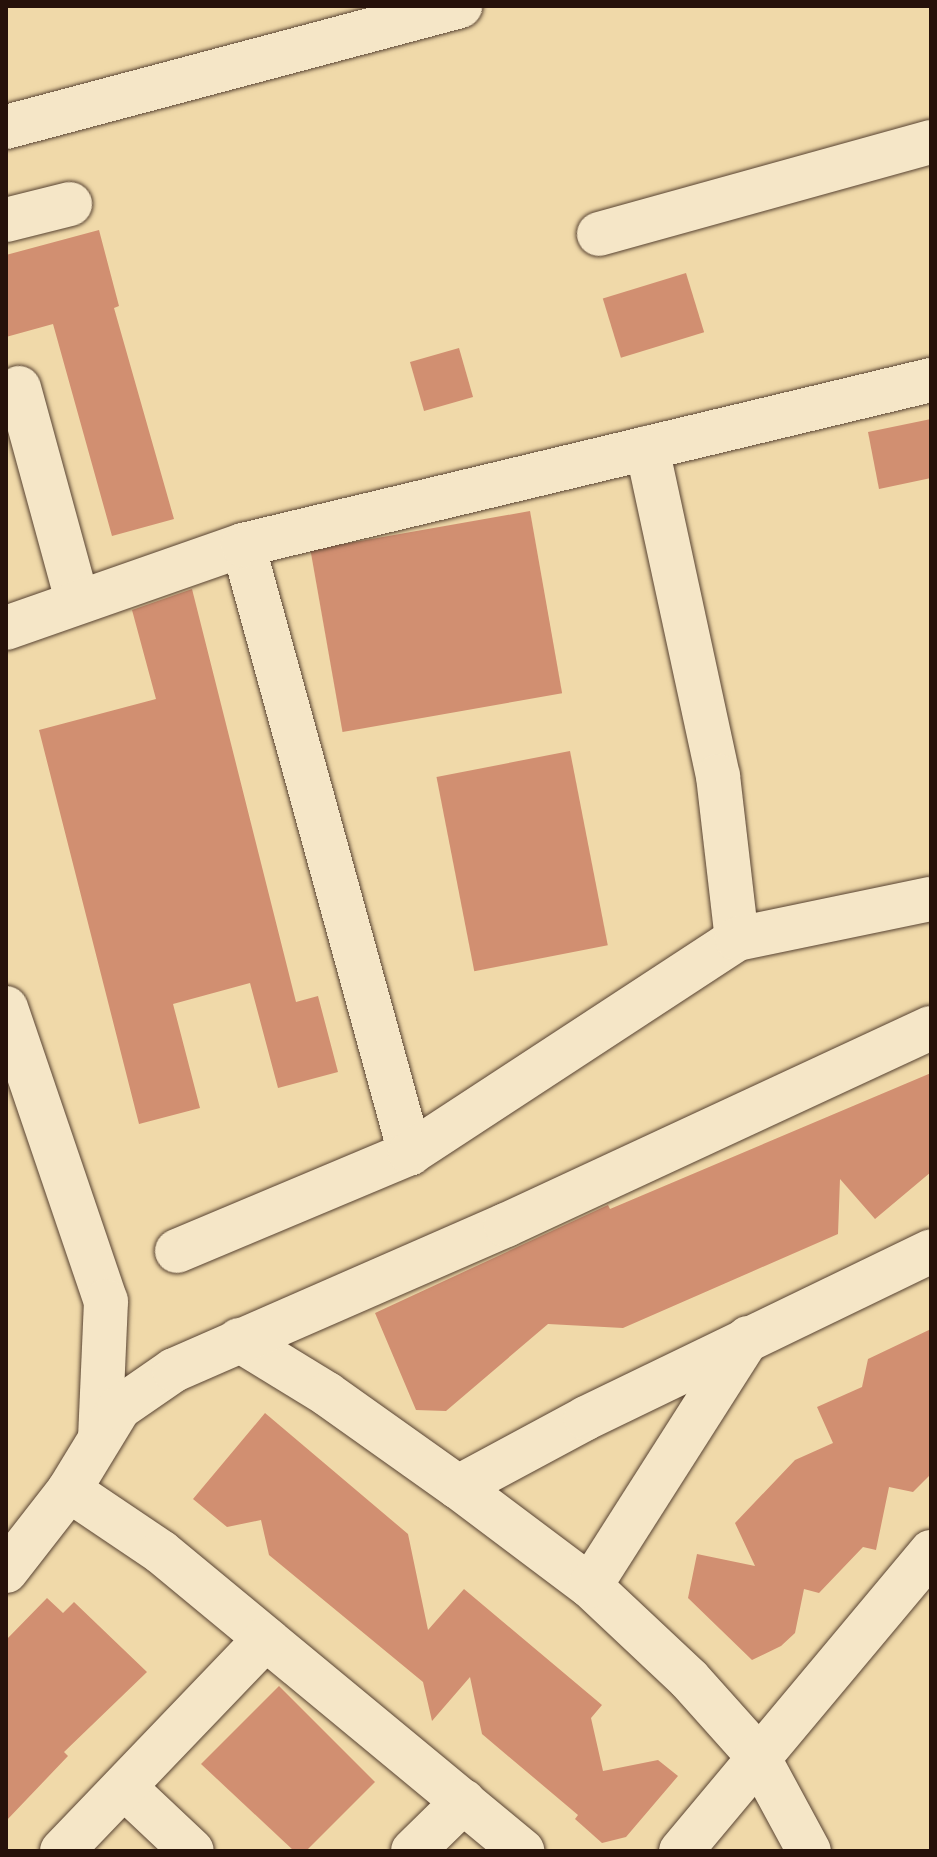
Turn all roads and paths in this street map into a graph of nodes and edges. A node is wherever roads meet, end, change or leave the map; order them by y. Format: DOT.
graph roads {
  1 [pos="460,6"];
  2 [pos="6,127"];
  3 [pos="931,142"];
  4 [pos="70,204"];
  5 [pos="6,220"];
  6 [pos="599,234"];
  7 [pos="931,380"];
  8 [pos="19,388"];
  9 [pos="647,448"];
  10 [pos="243,545"];
  11 [pos="77,600"];
  12 [pos="6,628"];
  13 [pos="931,899"];
  14 [pos="737,939"];
  15 [pos="6,1008"];
  16 [pos="931,1028"];
  17 [pos="410,1153"];
  18 [pos="177,1251"];
  19 [pos="931,1251"];
  20 [pos="749,1337"];
  21 [pos="239,1340"];
  22 [pos="100,1437"];
  23 [pos="458,1487"];
  24 [pos="69,1490"];
  25 [pos="931,1552"];
  26 [pos="6,1571"];
  27 [pos="590,1586"];
  28 [pos="265,1639"];
  29 [pos="757,1755"];
  30 [pos="124,1787"];
  31 [pos="464,1801"];
  32 [pos="62,1851"];
  33 [pos="192,1851"];
  34 [pos="413,1851"];
  35 [pos="522,1851"];
  36 [pos="681,1851"];
  37 [pos="809,1851"];
  1 -- 2 [label="street"];
  3 -- 6 [label="street"];
  4 -- 5 [label="street"];
  7 -- 9 [label="street"];
  8 -- 11 [label="street"];
  9 -- 10 [label="street"];
  9 -- 14 [label="street"];
  10 -- 11 [label="street"];
  10 -- 17 [label="street"];
  11 -- 12 [label="street"];
  13 -- 14 [label="street"];
  14 -- 17 [label="street"];
  15 -- 22 [label="street"];
  16 -- 21 [label="street"];
  17 -- 18 [label="street"];
  19 -- 20 [label="street"];
  20 -- 23 [label="street"];
  20 -- 27 [label="street"];
  21 -- 22 [label="street"];
  21 -- 23 [label="street"];
  22 -- 24 [label="street"];
  23 -- 27 [label="street"];
  24 -- 26 [label="street"];
  24 -- 28 [label="street"];
  25 -- 29 [label="street"];
  27 -- 29 [label="street"];
  28 -- 30 [label="street"];
  28 -- 31 [label="street"];
  29 -- 36 [label="street"];
  29 -- 37 [label="street"];
  30 -- 32 [label="street"];
  30 -- 33 [label="street"];
  31 -- 34 [label="street"];
  31 -- 35 [label="street"];
}
